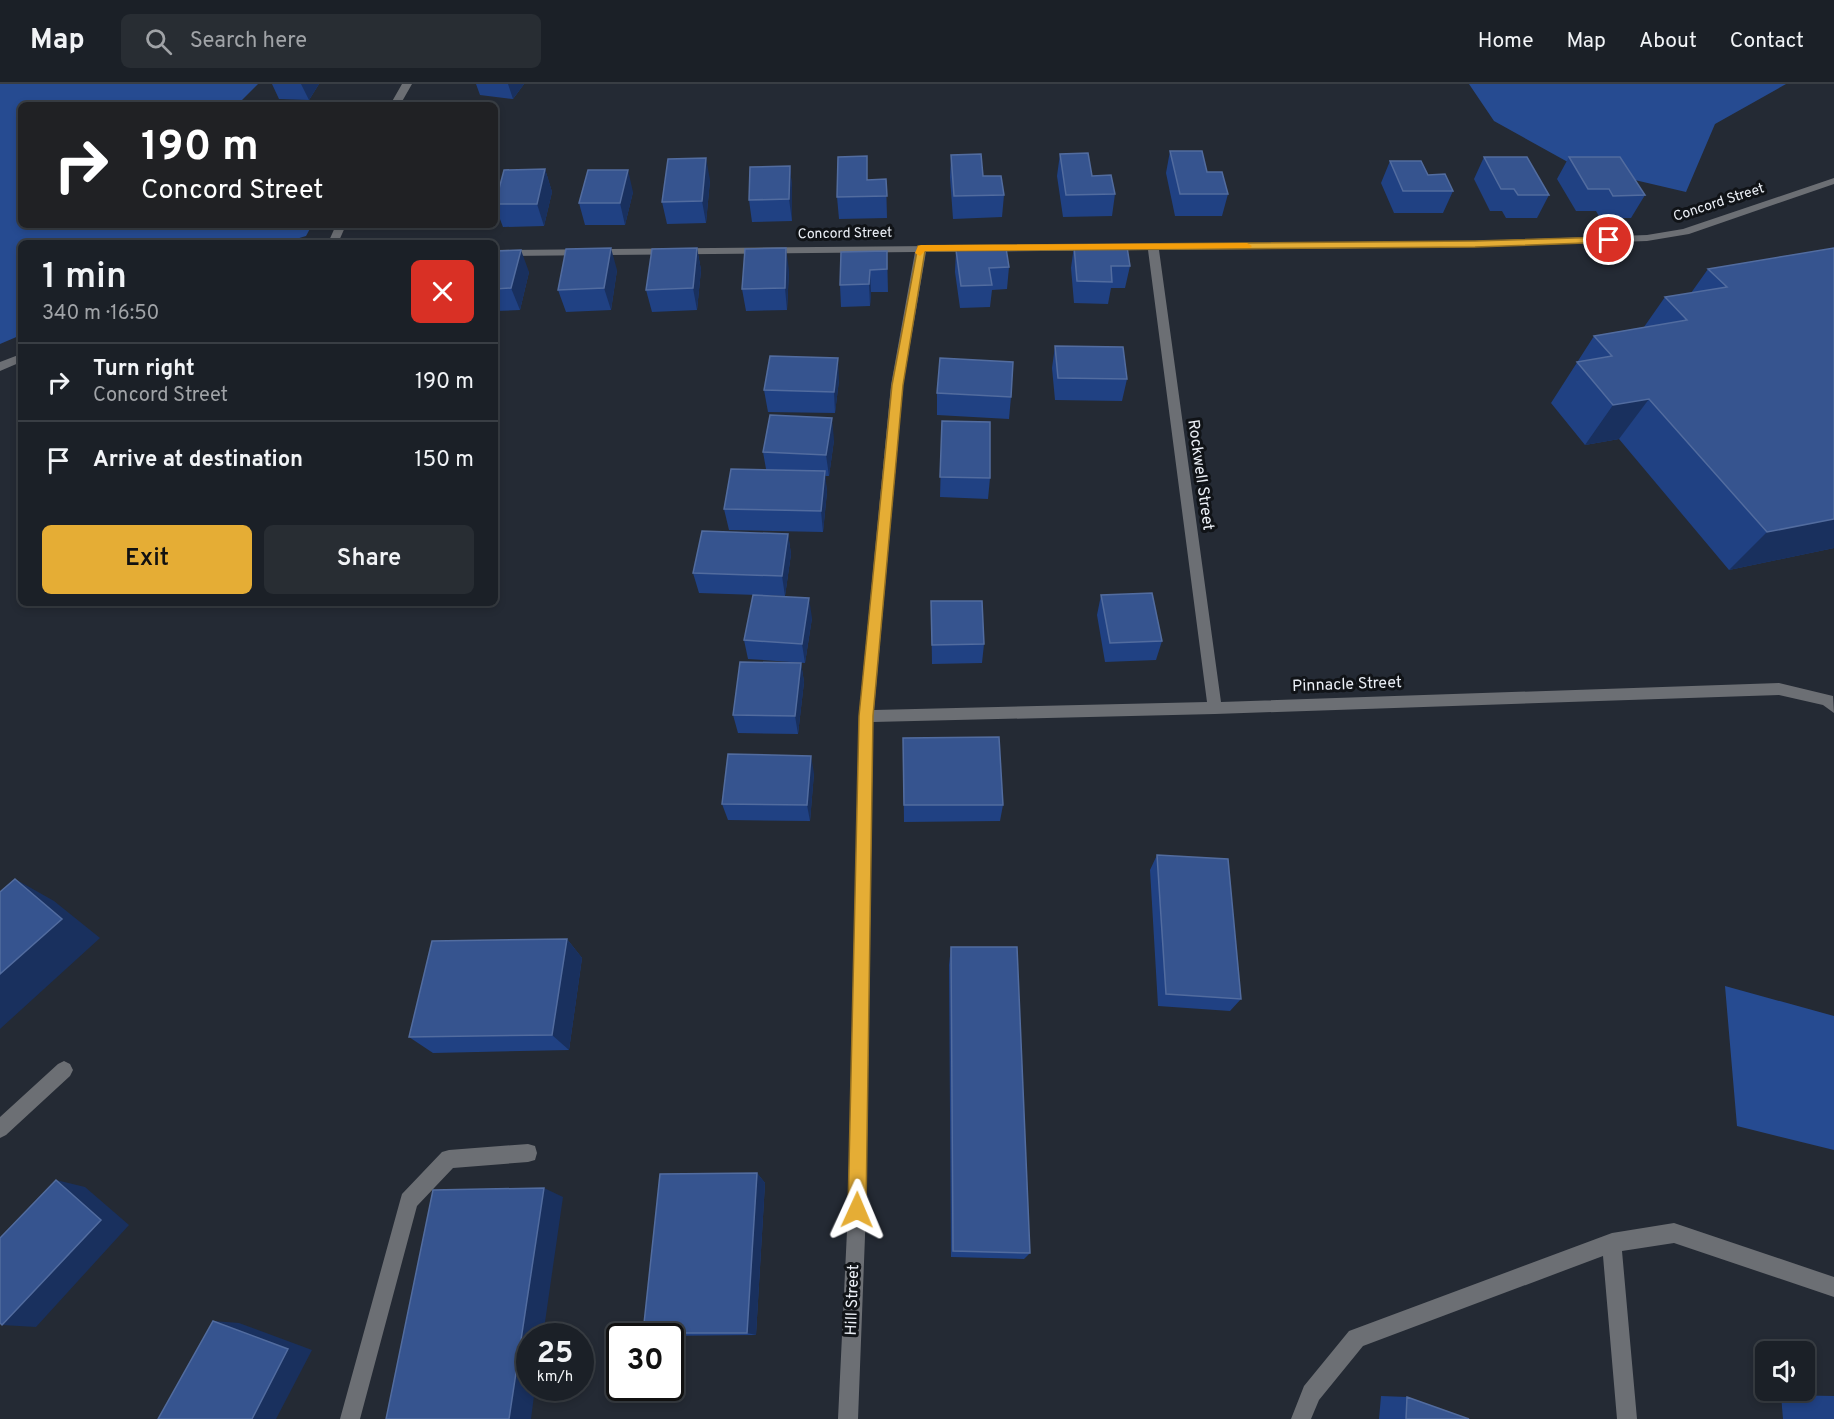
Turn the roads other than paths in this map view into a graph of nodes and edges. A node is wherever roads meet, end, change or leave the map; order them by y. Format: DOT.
graph roads {
  1 [pos="407,84"];
  2 [pos="397,102"];
  3 [pos="1834,181"];
  4 [pos="1153,246"];
  5 [pos="921,248"];
  6 [pos="498,254"];
  7 [pos="18,359"];
  8 [pos="0,367"];
  9 [pos="1831,704"];
  10 [pos="1215,708"];
  11 [pos="866,716"];
  12 [pos="64,1070"];
  13 [pos="0,1129"];
  14 [pos="528,1153"];
  15 [pos="1612,1243"];
  16 [pos="1834,1287"];
  17 [pos="350,1419"];
  18 [pos="848,1419"];
  19 [pos="1301,1419"];
  20 [pos="1627,1419"];
  1 -- 2 [label="street"];
  3 -- 4 [label="street, Concord Street"];
  4 -- 5 [label="street, Concord Street"];
  4 -- 10 [label="street, Rockwell Street"];
  5 -- 6 [label="street, Concord Street"];
  5 -- 11 [label="street, Hill Street"];
  7 -- 8 [label="street"];
  9 -- 10 [label="street, Pinnacle Street"];
  10 -- 11 [label="street, Pinnacle Street"];
  11 -- 18 [label="street, Hill Street"];
  12 -- 13 [label="street"];
  14 -- 17 [label="street"];
  15 -- 16 [label="street"];
  15 -- 19 [label="street"];
  15 -- 20 [label="street"];
}
